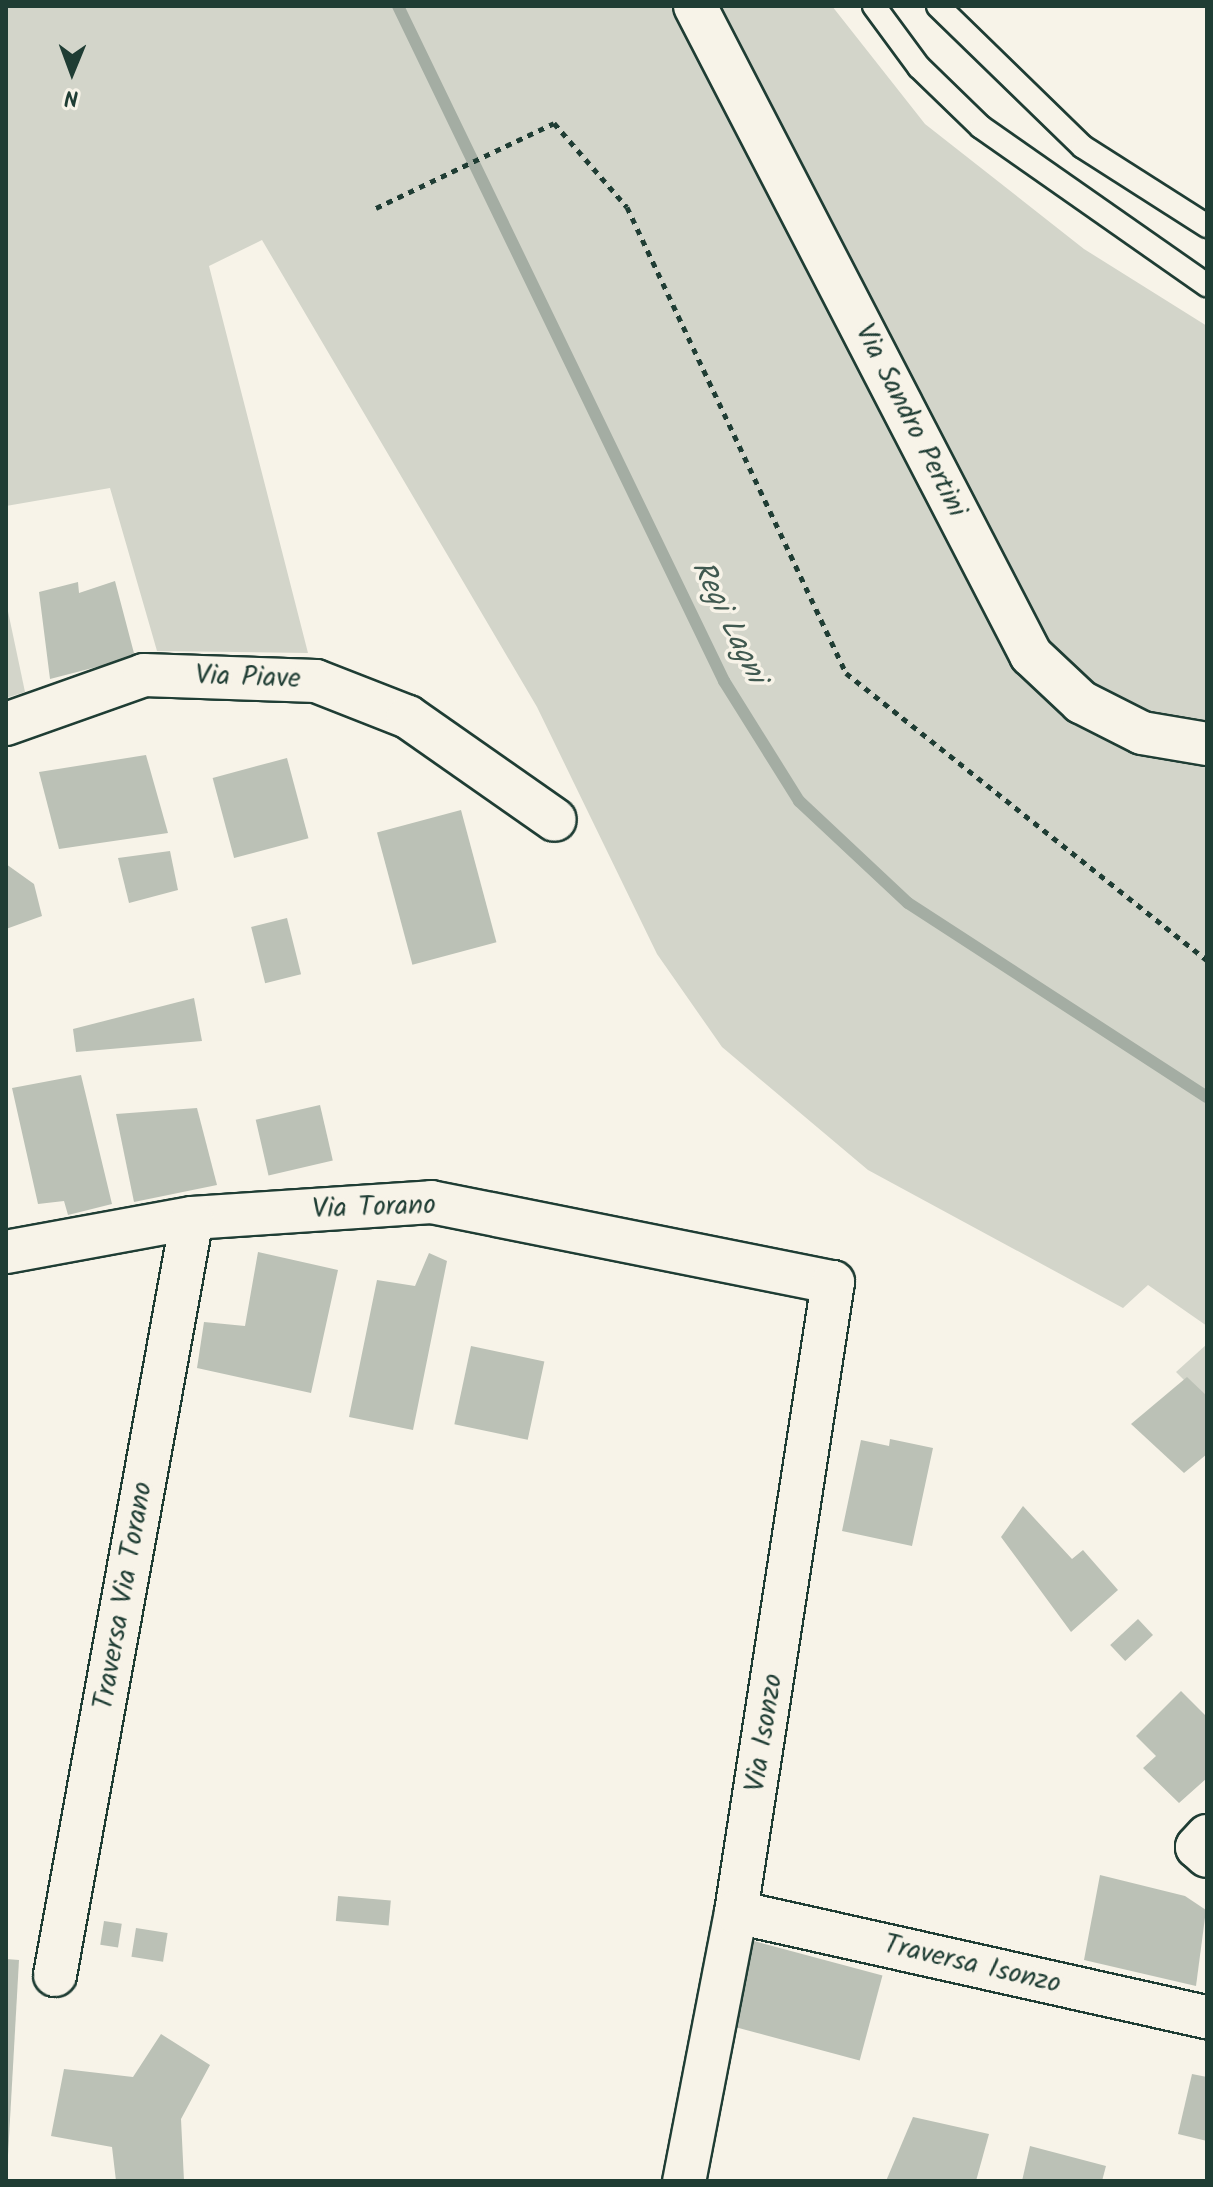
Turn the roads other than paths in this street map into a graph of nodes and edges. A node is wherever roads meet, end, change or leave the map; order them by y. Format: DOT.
graph roads {
  1 [pos="695,6"];
  2 [pos="874,6"];
  3 [pos="938,6"];
  4 [pos="1207,226"];
  5 [pos="1207,285"];
  6 [pos="6,724"];
  7 [pos="1207,744"];
  8 [pos="555,820"];
  9 [pos="192,1218"];
  10 [pos="6,1252"];
  11 [pos="833,1282"];
  12 [pos="1207,1836"];
  13 [pos="1207,1856"];
  14 [pos="736,1912"];
  15 [pos="55,1975"];
  16 [pos="1207,2017"];
  17 [pos="684,2181"];
  1 -- 7 [label="street, Via Sandro Pertini"];
  2 -- 5 [label="lane"];
  3 -- 4 [label="lane"];
  6 -- 8 [label="street, Via Piave"];
  9 -- 10 [label="street, Via Torano"];
  9 -- 11 [label="street, Via Torano"];
  9 -- 15 [label="street, Traversa Via Torano"];
  11 -- 14 [label="street, Via Isonzo"];
  12 -- 13 [label="street"];
  14 -- 16 [label="street, Traversa Isonzo"];
  14 -- 17 [label="street, Via Isonzo"];
}
